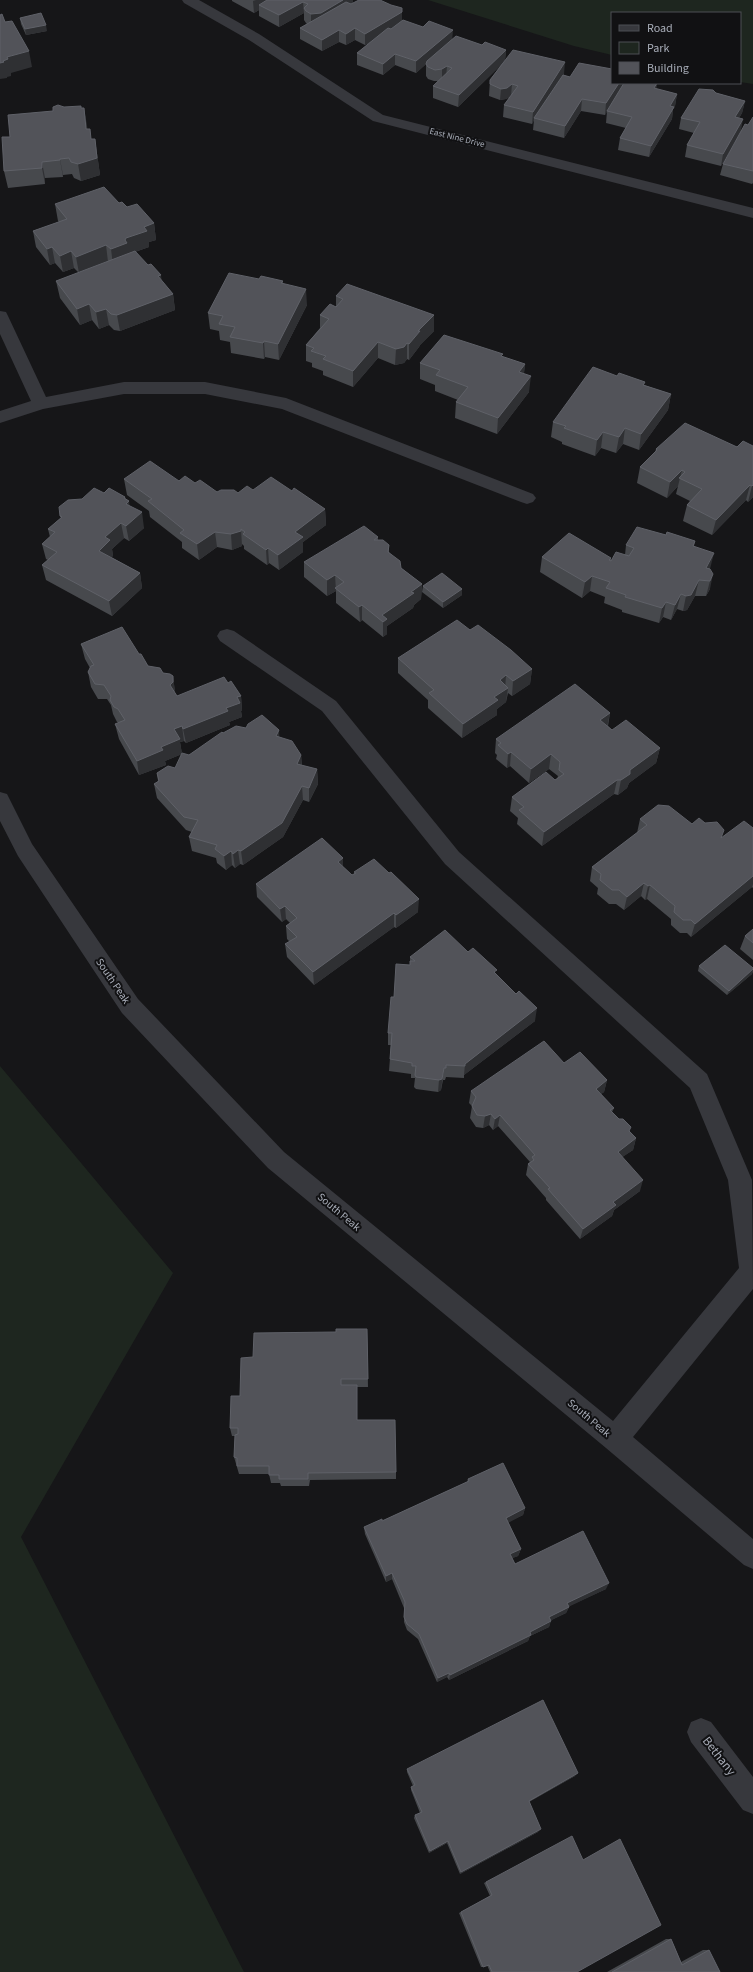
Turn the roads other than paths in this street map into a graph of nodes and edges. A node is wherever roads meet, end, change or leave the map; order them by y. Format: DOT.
graph roads {
  1 [pos="189,0"];
  2 [pos="753,213"];
  3 [pos="0,316"];
  4 [pos="41,404"];
  5 [pos="0,418"];
  6 [pos="527,498"];
  7 [pos="227,636"];
  8 [pos="0,800"];
  9 [pos="615,1439"];
  10 [pos="753,1556"];
  11 [pos="701,1732"];
  12 [pos="753,1800"];
  1 -- 2 [label="street, East Nine Drive"];
  3 -- 4 [label="street"];
  4 -- 5 [label="street"];
  4 -- 6 [label="street"];
  7 -- 9 [label="street"];
  8 -- 9 [label="street, South Peak"];
  9 -- 10 [label="street, South Peak"];
  11 -- 12 [label="street, Bethany"];
}
